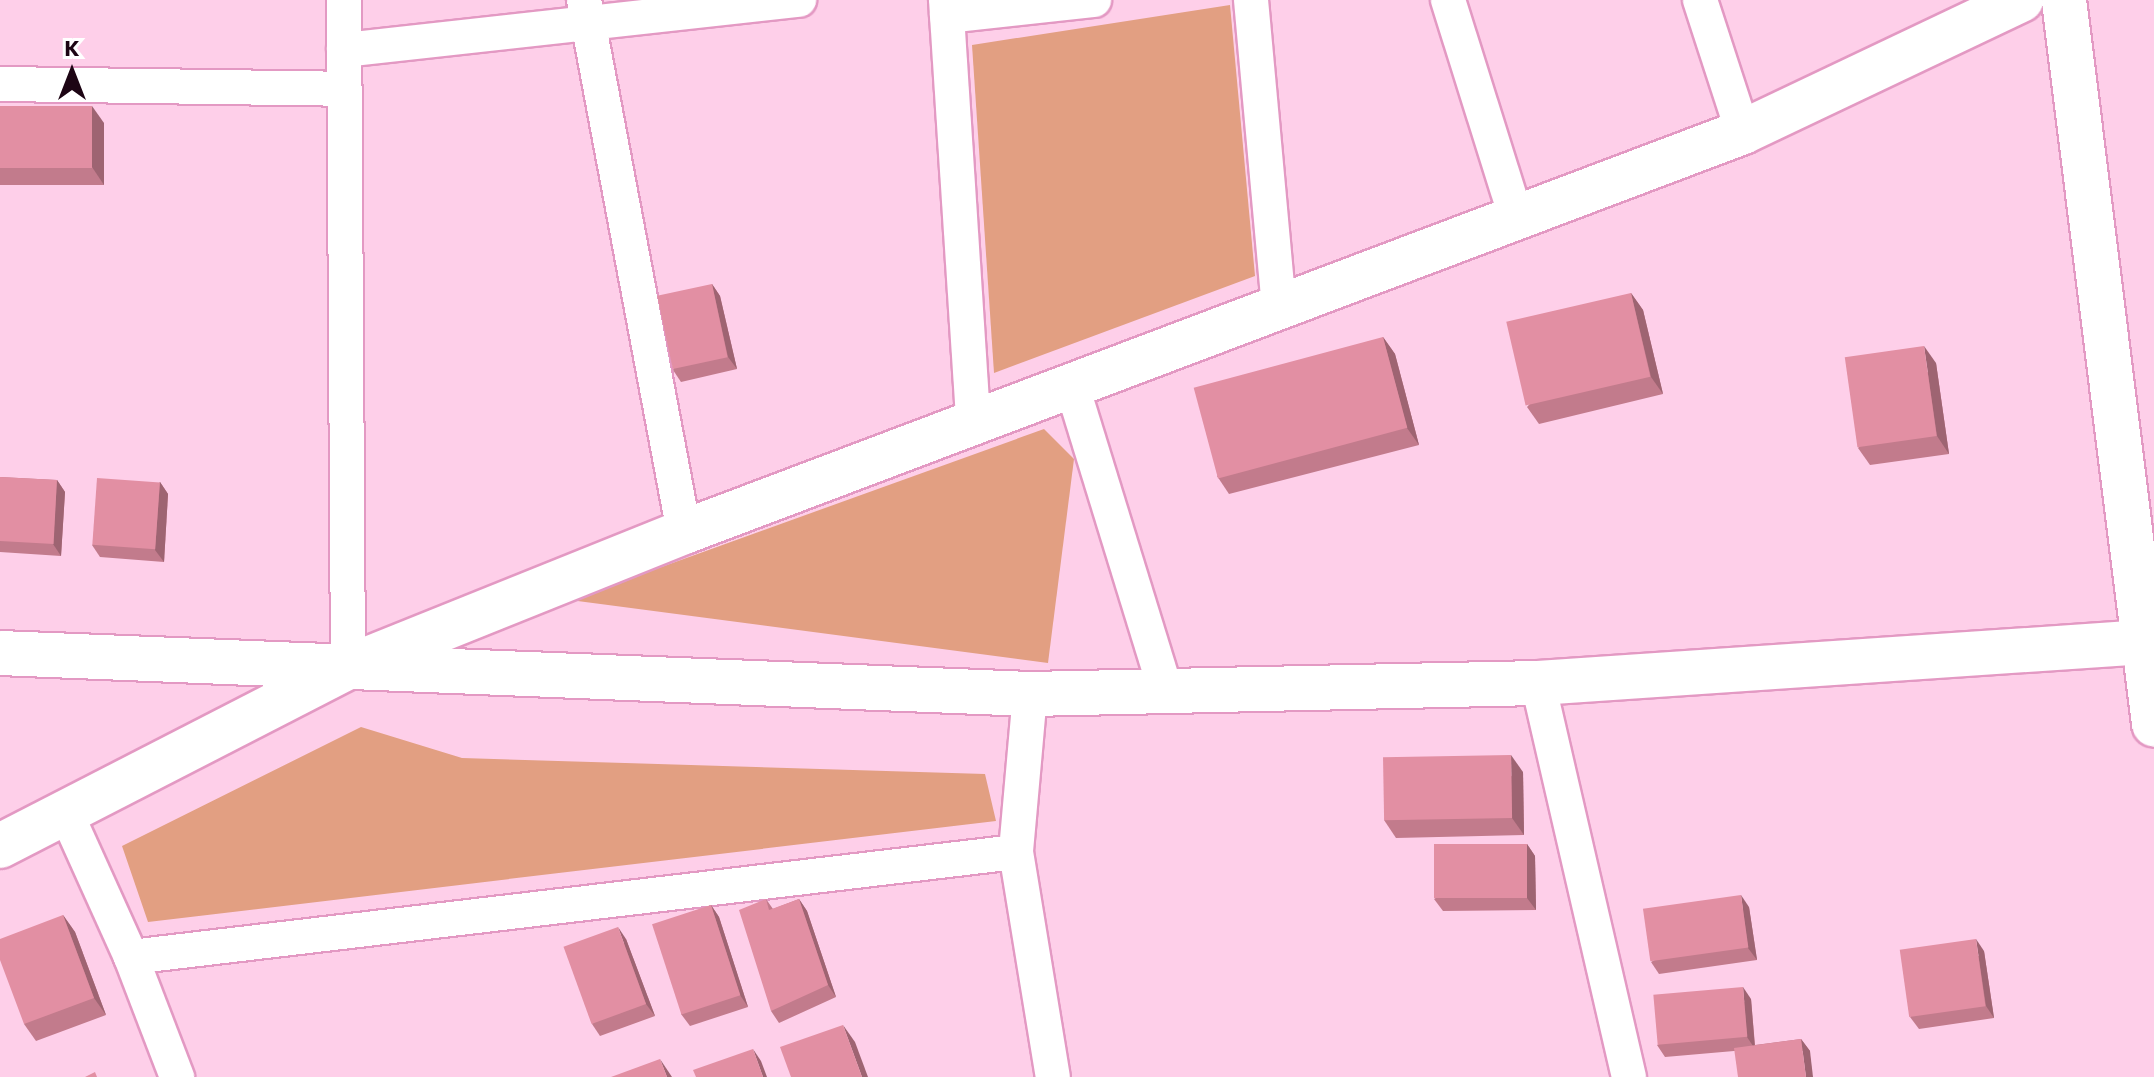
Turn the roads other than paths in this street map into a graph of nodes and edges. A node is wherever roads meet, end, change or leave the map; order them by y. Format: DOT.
graph roads {
  1 [pos="344,0"];
  2 [pos="799,0"];
  3 [pos="1094,0"];
  4 [pos="1251,0"];
  5 [pos="1448,0"];
  6 [pos="1700,0"];
  7 [pos="2064,0"];
  8 [pos="2007,3"];
  9 [pos="946,8"];
  10 [pos="586,11"];
  11 [pos="344,50"];
  12 [pos="0,84"];
  13 [pos="343,89"];
  14 [pos="1743,132"];
  15 [pos="1517,220"];
  16 [pos="1279,308"];
  17 [pos="1072,386"];
  18 [pos="973,422"];
  19 [pos="684,532"];
  20 [pos="2149,644"];
  21 [pos="0,653"];
  22 [pos="348,667"];
  23 [pos="1538,683"];
  24 [pos="1166,691"];
  25 [pos="1030,694"];
  26 [pos="2154,724"];
  27 [pos="66,813"];
  28 [pos="0,846"];
  29 [pos="1016,852"];
  30 [pos="131,957"];
  31 [pos="177,1077"];
  32 [pos="1053,1077"];
  33 [pos="1629,1077"];
  1 -- 11 [label="street"];
  2 -- 10 [label="street"];
  3 -- 9 [label="street"];
  4 -- 16 [label="street"];
  5 -- 15 [label="street"];
  6 -- 14 [label="street"];
  7 -- 20 [label="street"];
  8 -- 14 [label="street"];
  9 -- 18 [label="street"];
  10 -- 11 [label="street"];
  10 -- 19 [label="street"];
  11 -- 13 [label="street"];
  12 -- 13 [label="street"];
  13 -- 22 [label="street"];
  14 -- 15 [label="street"];
  15 -- 16 [label="street"];
  16 -- 17 [label="street"];
  17 -- 18 [label="street"];
  17 -- 24 [label="street"];
  18 -- 19 [label="street"];
  19 -- 22 [label="street"];
  20 -- 23 [label="street"];
  20 -- 26 [label="street"];
  21 -- 22 [label="street"];
  22 -- 25 [label="street"];
  22 -- 27 [label="street"];
  23 -- 24 [label="street"];
  23 -- 33 [label="street"];
  24 -- 25 [label="street"];
  25 -- 29 [label="street"];
  27 -- 28 [label="street"];
  27 -- 30 [label="street"];
  29 -- 30 [label="street"];
  29 -- 32 [label="street"];
  30 -- 31 [label="street"];
}
